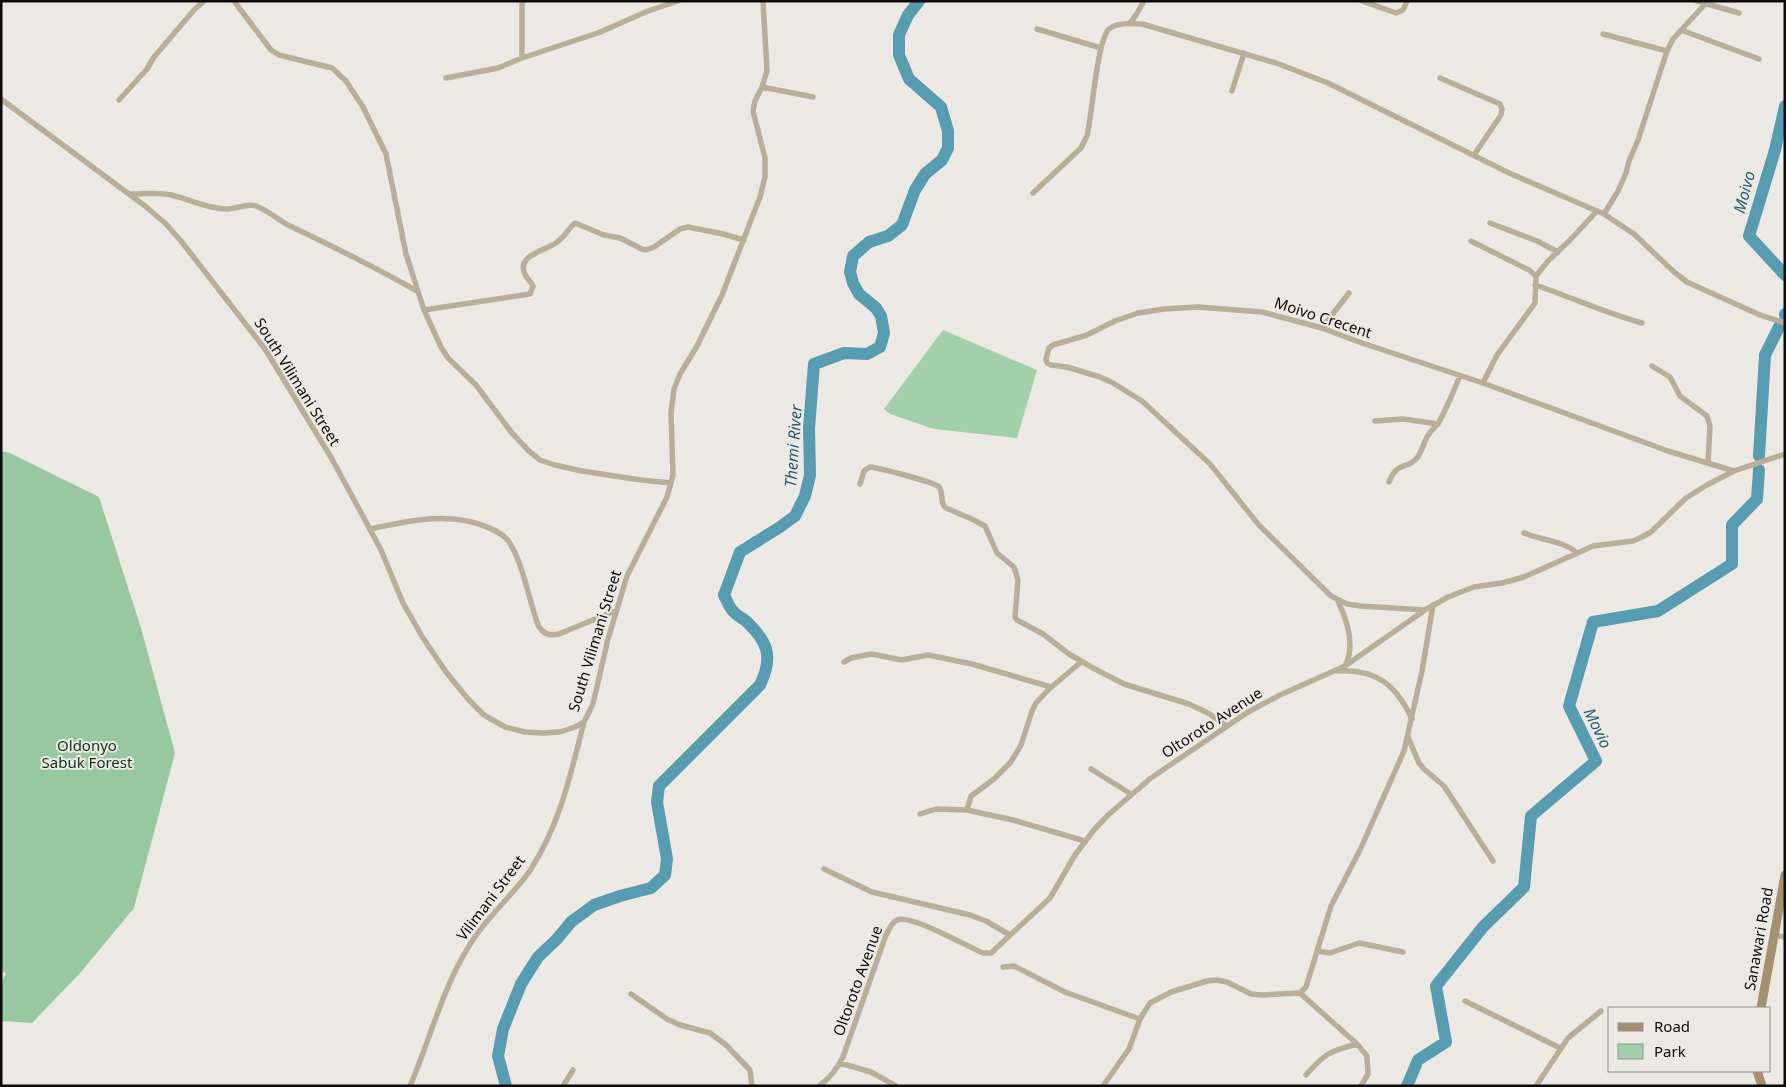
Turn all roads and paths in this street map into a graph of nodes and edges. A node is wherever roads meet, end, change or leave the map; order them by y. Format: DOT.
graph roads {
  1 [pos="204,1"];
  2 [pos="234,1"];
  3 [pos="522,1"];
  4 [pos="678,1"];
  5 [pos="763,1"];
  6 [pos="1144,1"];
  7 [pos="1362,1"];
  8 [pos="1407,1"];
  9 [pos="1697,1"];
  10 [pos="1707,3"];
  11 [pos="1739,13"];
  12 [pos="1130,23"];
  13 [pos="1036,29"];
  14 [pos="1681,30"];
  15 [pos="1603,34"];
  16 [pos="1101,48"];
  17 [pos="1667,51"];
  18 [pos="1244,53"];
  19 [pos="522,58"];
  20 [pos="1759,58"];
  21 [pos="446,78"];
  22 [pos="1440,78"];
  23 [pos="762,87"];
  24 [pos="1232,91"];
  25 [pos="814,97"];
  26 [pos="1,98"];
  27 [pos="120,100"];
  28 [pos="1474,155"];
  29 [pos="1033,193"];
  30 [pos="130,194"];
  31 [pos="1597,211"];
  32 [pos="1604,214"];
  33 [pos="1490,223"];
  34 [pos="744,240"];
  35 [pos="1471,241"];
  36 [pos="1558,252"];
  37 [pos="1536,276"];
  38 [pos="1535,285"];
  39 [pos="417,291"];
  40 [pos="1349,292"];
  41 [pos="424,310"];
  42 [pos="1642,323"];
  43 [pos="1785,323"];
  44 [pos="1322,328"];
  45 [pos="1652,366"];
  46 [pos="1460,376"];
  47 [pos="1483,383"];
  48 [pos="1375,421"];
  49 [pos="1438,424"];
  50 [pos="1785,454"];
  51 [pos="1708,464"];
  52 [pos="1734,471"];
  53 [pos="1389,482"];
  54 [pos="671,483"];
  55 [pos="860,484"];
  56 [pos="370,529"];
  57 [pos="1524,533"];
  58 [pos="1577,553"];
  59 [pos="1338,601"];
  60 [pos="1433,605"];
  61 [pos="617,610"];
  62 [pos="1425,610"];
  63 [pos="844,662"];
  64 [pos="1081,662"];
  65 [pos="1345,666"];
  66 [pos="1334,671"];
  67 [pos="1051,687"];
  68 [pos="1412,719"];
  69 [pos="584,722"];
  70 [pos="1226,726"];
  71 [pos="1408,737"];
  72 [pos="1091,769"];
  73 [pos="1131,794"];
  74 [pos="967,810"];
  75 [pos="920,814"];
  76 [pos="1084,841"];
  77 [pos="1493,861"];
  78 [pos="824,869"];
  79 [pos="1785,875"];
  80 [pos="1010,935"];
  81 [pos="1774,935"];
  82 [pos="1785,937"];
  83 [pos="1317,951"];
  84 [pos="1403,952"];
  85 [pos="1003,967"];
  86 [pos="1300,993"];
  87 [pos="631,994"];
  88 [pos="1466,1001"];
  89 [pos="1761,1007"];
  90 [pos="1601,1011"];
  91 [pos="1140,1019"];
  92 [pos="1357,1044"];
  93 [pos="1560,1048"];
  94 [pos="840,1063"];
  95 [pos="573,1070"];
  96 [pos="1757,1072"];
  97 [pos="1306,1075"];
  98 [pos="410,1086"];
  99 [pos="562,1086"];
  100 [pos="752,1086"];
  101 [pos="819,1086"];
  102 [pos="896,1086"];
  103 [pos="1103,1086"];
  104 [pos="1361,1086"];
  105 [pos="1536,1086"];
  106 [pos="1762,1086"];
  1 -- 27 [label="street"];
  2 -- 39 [label="street"];
  3 -- 19 [label="street"];
  4 -- 19 [label="street"];
  5 -- 23 [label="street, South Vilimani Street"];
  6 -- 12 [label="street"];
  7 -- 8 [label="street"];
  9 -- 10 [label="street"];
  10 -- 11 [label="street"];
  10 -- 14 [label="street"];
  12 -- 16 [label="street"];
  12 -- 18 [label="street"];
  13 -- 16 [label="street"];
  14 -- 17 [label="street"];
  14 -- 20 [label="street"];
  15 -- 17 [label="street"];
  16 -- 29 [label="street"];
  17 -- 32 [label="street"];
  18 -- 24 [label="street"];
  18 -- 28 [label="street"];
  19 -- 21 [label="street"];
  22 -- 28 [label="street"];
  23 -- 25 [label="street"];
  23 -- 34 [label="street, South Vilimani Street"];
  26 -- 30 [label="street, South Vilimani Street"];
  28 -- 31 [label="street"];
  30 -- 39 [label="street"];
  30 -- 56 [label="street, South Vilimani Street"];
  31 -- 32 [label="street"];
  31 -- 36 [label="street"];
  32 -- 43 [label="street"];
  33 -- 36 [label="street"];
  34 -- 41 [label="street"];
  34 -- 54 [label="street, South Vilimani Street"];
  35 -- 37 [label="street"];
  36 -- 37 [label="street"];
  37 -- 38 [label="street"];
  38 -- 42 [label="street"];
  38 -- 47 [label="street"];
  39 -- 41 [label="street"];
  40 -- 44 [label="street"];
  41 -- 54 [label="street"];
  44 -- 46 [label="street, Moivo Crecent"];
  44 -- 59 [label="street, Moivo Crecent"];
  45 -- 51 [label="street"];
  46 -- 47 [label="street, Moivo Crecent"];
  46 -- 49 [label="street"];
  47 -- 51 [label="street, Moivo Crecent"];
  48 -- 49 [label="street"];
  49 -- 53 [label="street"];
  50 -- 52 [label="street, Oltoroto Avenue"];
  51 -- 52 [label="street, Moivo Crecent"];
  52 -- 58 [label="street, Oltoroto Avenue"];
  54 -- 61 [label="street, South Vilimani Street"];
  55 -- 64 [label="street"];
  56 -- 61 [label="street"];
  56 -- 69 [label="street, South Vilimani Street"];
  57 -- 58 [label="street"];
  58 -- 60 [label="street, Oltoroto Avenue"];
  59 -- 62 [label="street, Moivo Crecent"];
  59 -- 65 [label="street"];
  60 -- 62 [label="street, Oltoroto Avenue"];
  60 -- 68 [label="street"];
  61 -- 69 [label="street, South Vilimani Street"];
  62 -- 65 [label="street, Oltoroto Avenue"];
  63 -- 67 [label="street"];
  64 -- 67 [label="street"];
  64 -- 70 [label="street"];
  65 -- 66 [label="street, Oltoroto Avenue"];
  66 -- 68 [label="street"];
  66 -- 70 [label="street, Oltoroto Avenue"];
  67 -- 74 [label="street"];
  68 -- 71 [label="street"];
  69 -- 98 [label="street, Vilimani Street"];
  70 -- 73 [label="street, Oltoroto Avenue"];
  71 -- 77 [label="street"];
  71 -- 83 [label="street"];
  72 -- 73 [label="street"];
  73 -- 76 [label="street, Oltoroto Avenue"];
  74 -- 75 [label="street"];
  74 -- 76 [label="street"];
  76 -- 80 [label="street, Oltoroto Avenue"];
  78 -- 80 [label="street"];
  79 -- 81 [label="street, Sanawari Road"];
  80 -- 94 [label="street, Oltoroto Avenue"];
  81 -- 82 [label="street"];
  81 -- 89 [label="street, Sanawari Road"];
  83 -- 84 [label="street"];
  83 -- 86 [label="street"];
  85 -- 91 [label="street"];
  86 -- 91 [label="street"];
  86 -- 92 [label="street"];
  87 -- 100 [label="street"];
  88 -- 93 [label="street"];
  90 -- 93 [label="street"];
  91 -- 103 [label="street"];
  92 -- 97 [label="street"];
  92 -- 104 [label="street"];
  93 -- 105 [label="street"];
  94 -- 101 [label="street, Oltoroto Avenue"];
  94 -- 102 [label="street"];
  95 -- 99 [label="street"];
  96 -- 106 [label="street"];
}
